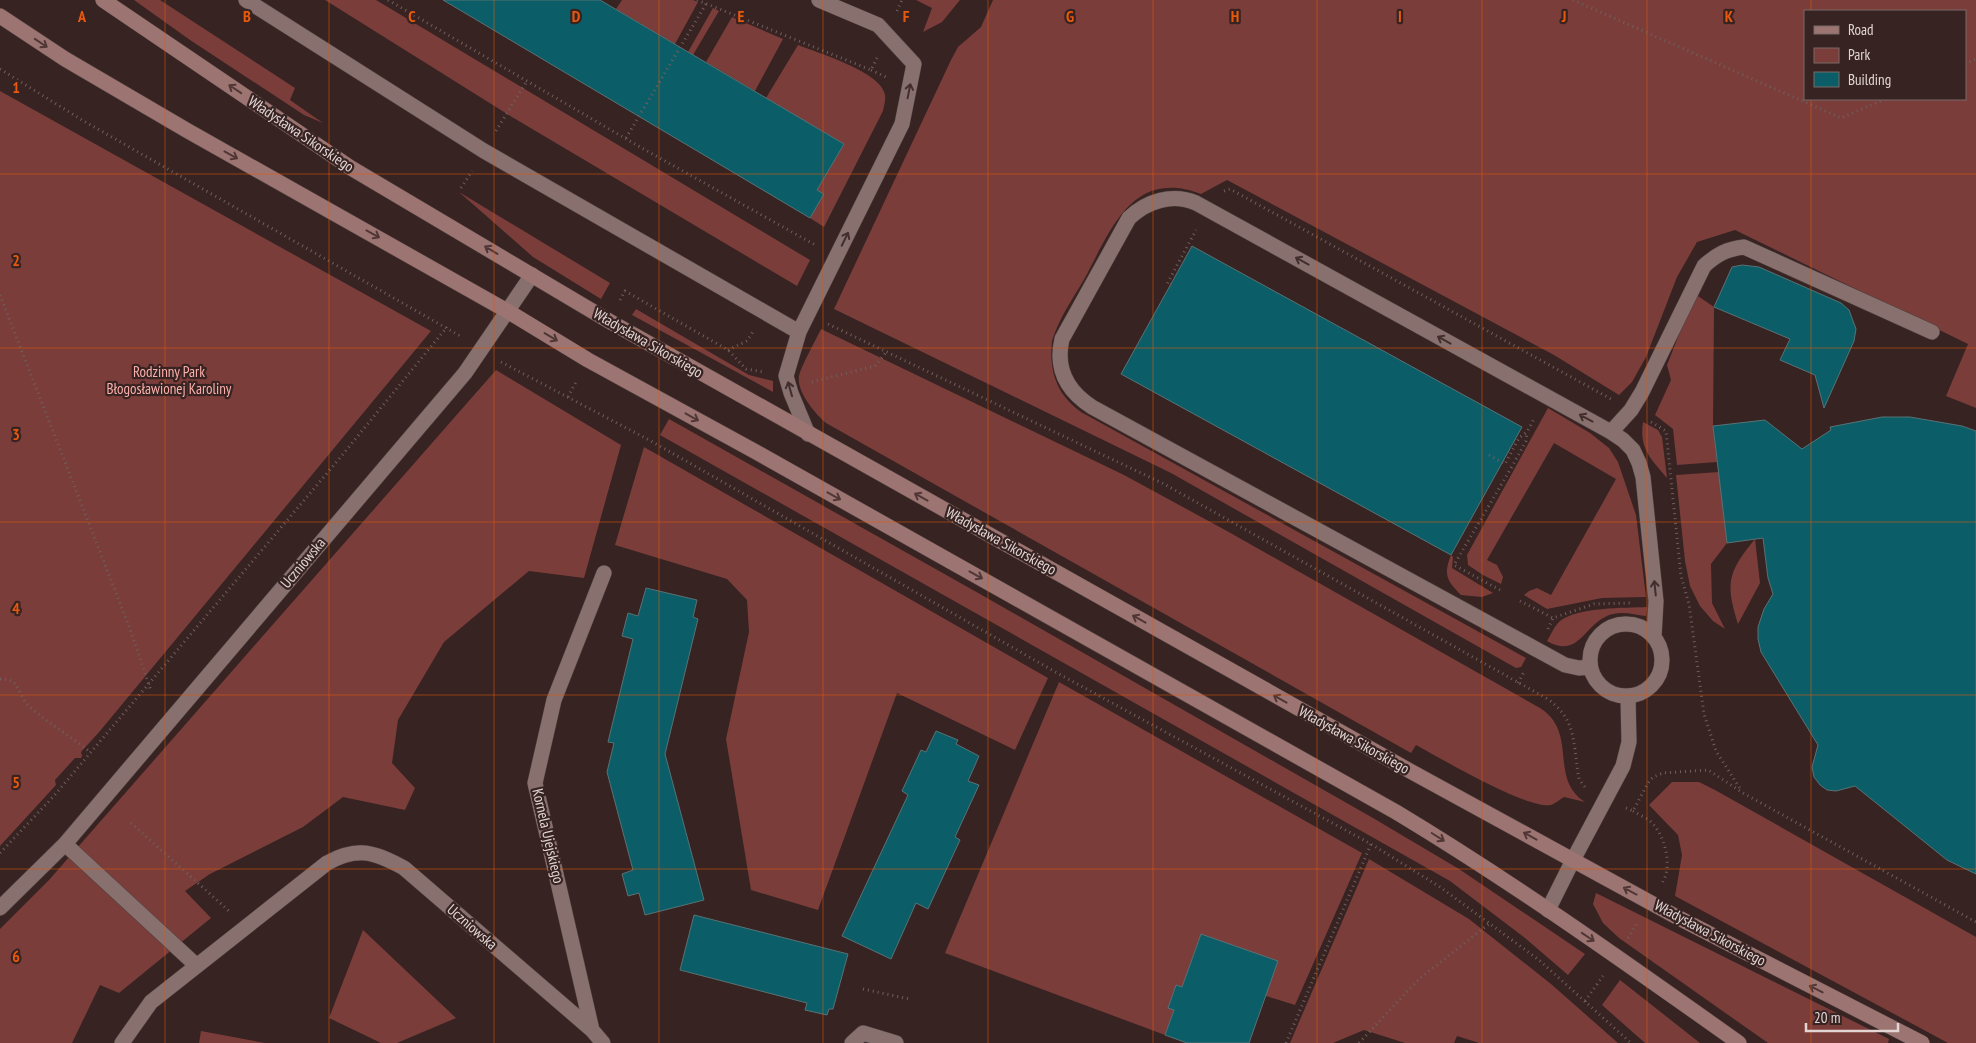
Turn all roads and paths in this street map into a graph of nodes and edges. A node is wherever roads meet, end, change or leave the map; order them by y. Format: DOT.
graph roads {
  1 [pos="103,0"];
  2 [pos="246,0"];
  3 [pos="698,0"];
  4 [pos="819,0"];
  5 [pos="1573,0"];
  6 [pos="391,1"];
  7 [pos="706,4"];
  8 [pos="0,16"];
  9 [pos="887,34"];
  10 [pos="0,69"];
  11 [pos="871,70"];
  12 [pos="891,80"];
  13 [pos="1883,100"];
  14 [pos="626,138"];
  15 [pos="1222,192"];
  16 [pos="1197,227"];
  17 [pos="821,248"];
  18 [pos="532,275"];
  19 [pos="1171,285"];
  20 [pos="625,291"];
  21 [pos="0,295"];
  22 [pos="509,312"];
  23 [pos="808,314"];
  24 [pos="799,332"];
  25 [pos="1932,332"];
  26 [pos="728,350"];
  27 [pos="511,368"];
  28 [pos="1614,400"];
  29 [pos="1644,418"];
  30 [pos="1611,432"];
  31 [pos="808,434"];
  32 [pos="1489,455"];
  33 [pos="604,573"];
  34 [pos="1500,590"];
  35 [pos="1520,601"];
  36 [pos="1638,602"];
  37 [pos="1553,618"];
  38 [pos="1546,632"];
  39 [pos="1654,637"];
  40 [pos="1590,668"];
  41 [pos="0,679"];
  42 [pos="148,684"];
  43 [pos="151,690"];
  44 [pos="1628,697"];
  45 [pos="90,752"];
  46 [pos="1592,790"];
  47 [pos="1743,793"];
  48 [pos="1622,806"];
  49 [pos="131,823"];
  50 [pos="65,844"];
  51 [pos="1371,844"];
  52 [pos="0,853"];
  53 [pos="1572,860"];
  54 [pos="0,908"];
  55 [pos="1548,910"];
  56 [pos="1976,922"];
  57 [pos="1490,923"];
  58 [pos="238,932"];
  59 [pos="197,966"];
  60 [pos="862,989"];
  61 [pos="909,999"];
  62 [pos="592,1030"];
  63 [pos="122,1043"];
  64 [pos="603,1043"];
  65 [pos="852,1043"];
  66 [pos="896,1043"];
  67 [pos="1286,1043"];
  68 [pos="1359,1043"];
  69 [pos="1630,1043"];
  70 [pos="1739,1043"];
  71 [pos="1922,1043"];
  18 -- 1 [label="street, Władysława Sikorskiego, one-way"];
  2 -- 24 [label="street"];
  3 -- 7 [label="path"];
  4 -- 9 [label="street"];
  5 -- 13 [label="path"];
  6 -- 14 [label="path"];
  7 -- 11 [label="path"];
  7 -- 14 [label="path"];
  8 -- 22 [label="street, one-way"];
  9 -- 11 [label="path"];
  23 -- 9 [label="street, one-way"];
  10 -- 42 [label="path"];
  11 -- 12 [label="path"];
  14 -- 17 [label="path"];
  15 -- 28 [label="path"];
  16 -- 19 [label="path"];
  18 -- 22 [label="street, Uczniowska"];
  18 -- 31 [label="street, Władysława Sikorskiego"];
  20 -- 26 [label="path"];
  21 -- 42 [label="path"];
  22 -- 50 [label="street, Uczniowska"];
  22 -- 55 [label="street, one-way"];
  23 -- 24 [label="street"];
  23 -- 46 [label="path"];
  31 -- 24 [label="street, one-way"];
  25 -- 30 [label="street"];
  27 -- 51 [label="path"];
  29 -- 47 [label="path"];
  39 -- 30 [label="street, one-way"];
  30 -- 40 [label="street, one-way"];
  53 -- 31 [label="street, Władysława Sikorskiego, one-way"];
  32 -- 34 [label="path"];
  33 -- 62 [label="street, Kornela Ujejskiego"];
  35 -- 37 [label="path"];
  36 -- 37 [label="path"];
  37 -- 38 [label="path"];
  39 -- 40 [label="street"];
  39 -- 44 [label="street"];
  40 -- 44 [label="street"];
  41 -- 45 [label="path"];
  42 -- 43 [label="path"];
  42 -- 45 [label="path"];
  44 -- 53 [label="street"];
  45 -- 52 [label="path"];
  47 -- 48 [label="path"];
  47 -- 56 [label="path"];
  49 -- 58 [label="path"];
  50 -- 54 [label="street, Uczniowska"];
  50 -- 59 [label="street"];
  51 -- 57 [label="path"];
  51 -- 67 [label="path"];
  53 -- 55 [label="street"];
  71 -- 53 [label="street, Władysława Sikorskiego, one-way"];
  55 -- 70 [label="street, one-way"];
  57 -- 68 [label="path"];
  57 -- 69 [label="path"];
  58 -- 59 [label="street, Uczniowska"];
  58 -- 62 [label="street, Uczniowska"];
  59 -- 63 [label="street, Uczniowska"];
  60 -- 61 [label="path"];
  62 -- 64 [label="street, Kornela Ujejskiego"];
  65 -- 66 [label="street"];
}
